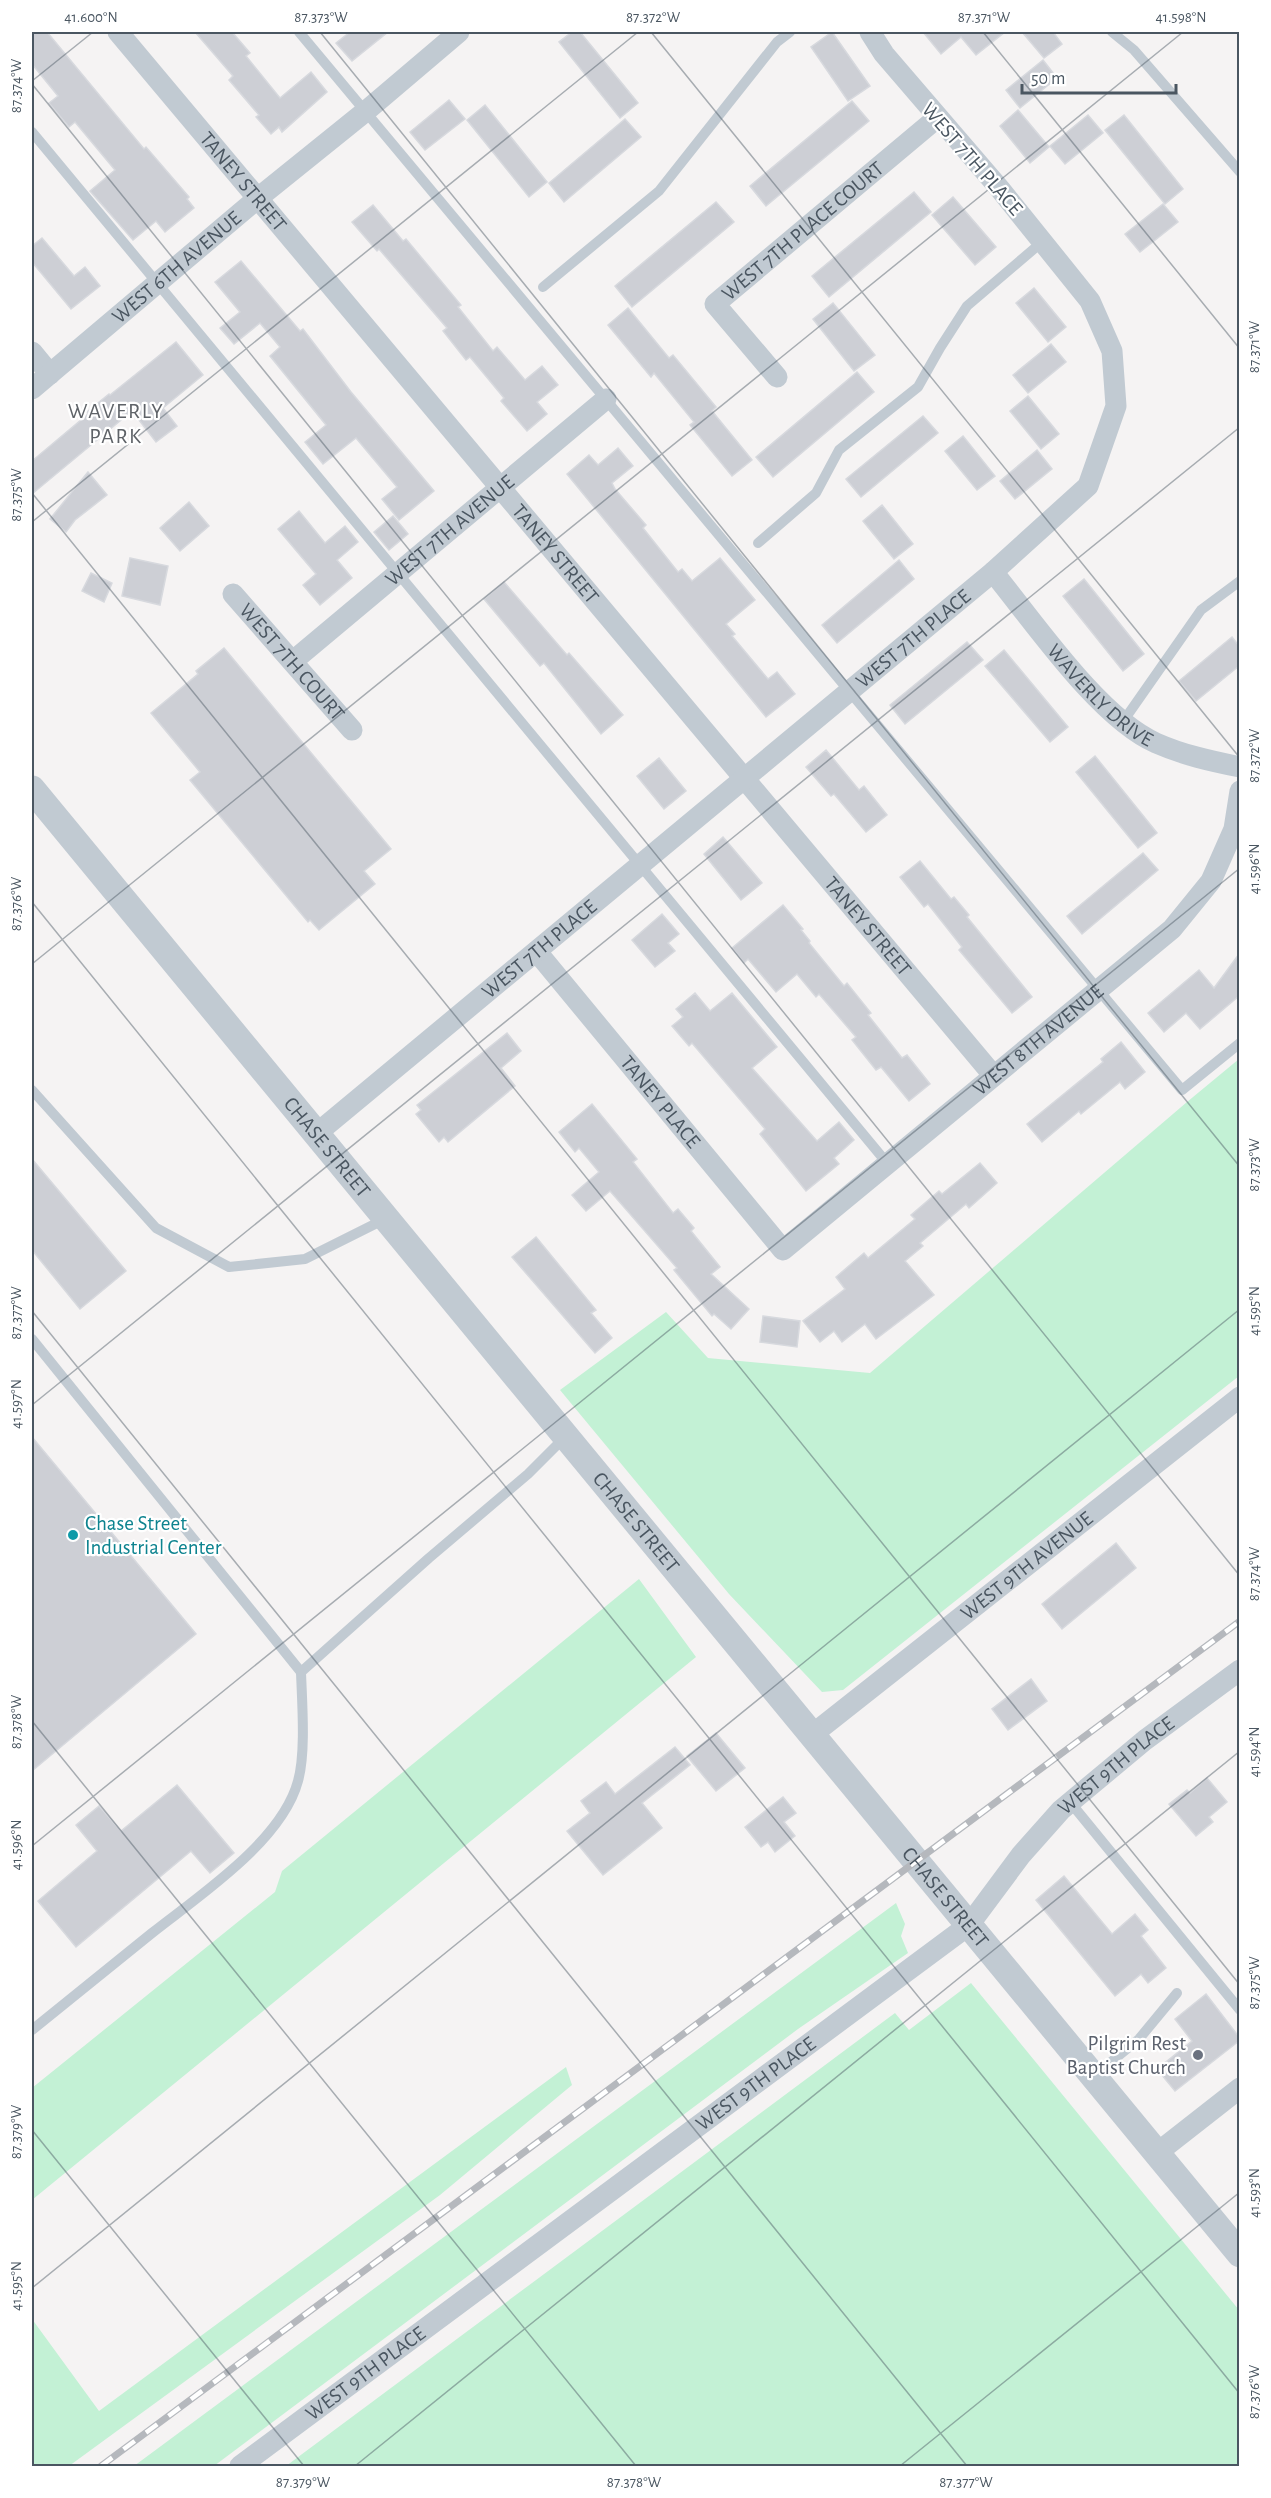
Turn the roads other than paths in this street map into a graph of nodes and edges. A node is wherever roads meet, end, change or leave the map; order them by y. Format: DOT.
graph roads {
  1 [pos="118,32"];
  2 [pos="299,32"];
  3 [pos="459,32"];
  4 [pos="790,32"];
  5 [pos="870,32"];
  6 [pos="1112,32"];
  7 [pos="366,111"];
  8 [pos="937,118"];
  9 [pos="32,132"];
  10 [pos="1239,172"];
  11 [pos="258,198"];
  12 [pos="1042,243"];
  13 [pos="157,283"];
  14 [pos="543,287"];
  15 [pos="32,352"];
  16 [pos="50,374"];
  17 [pos="777,377"];
  18 [pos="32,389"];
  19 [pos="606,399"];
  20 [pos="500,487"];
  21 [pos="758,543"];
  22 [pos="993,572"];
  23 [pos="397,573"];
  24 [pos="1239,581"];
  25 [pos="233,594"];
  26 [pos="293,661"];
  27 [pos="849,691"];
  28 [pos="1122,723"];
  29 [pos="352,730"];
  30 [pos="1239,767"];
  31 [pos="744,777"];
  32 [pos="32,789"];
  33 [pos="1239,791"];
  34 [pos="639,865"];
  35 [pos="537,952"];
  36 [pos="1099,990"];
  37 [pos="1239,1043"];
  38 [pos="993,1075"];
  39 [pos="32,1090"];
  40 [pos="316,1134"];
  41 [pos="887,1163"];
  42 [pos="385,1219"];
  43 [pos="783,1250"];
  44 [pos="32,1339"];
  45 [pos="1239,1397"];
  46 [pos="566,1437"];
  47 [pos="1239,1670"];
  48 [pos="301,1672"];
  49 [pos="813,1734"];
  50 [pos="1070,1802"];
  51 [pos="969,1925"];
  52 [pos="1177,1993"];
  53 [pos="1239,2010"];
  54 [pos="32,2030"];
  55 [pos="1094,2076"];
  56 [pos="1239,2088"];
  57 [pos="1157,2153"];
  58 [pos="1239,2254"];
  59 [pos="240,2466"];
  1 -- 11 [label="street, TANEY STREET"];
  2 -- 7 [label="lane"];
  3 -- 7 [label="street, WEST 6TH AVENUE"];
  4 -- 14 [label="lane"];
  5 -- 8 [label="street, WEST 7TH PLACE"];
  6 -- 10 [label="lane"];
  7 -- 11 [label="street, WEST 6TH AVENUE"];
  7 -- 19 [label="lane"];
  8 -- 12 [label="street, WEST 7TH PLACE"];
  8 -- 17 [label="street, WEST 7TH PLACE COURT"];
  9 -- 13 [label="lane"];
  11 -- 13 [label="street, WEST 6TH AVENUE"];
  11 -- 20 [label="street, TANEY STREET"];
  12 -- 21 [label="lane"];
  12 -- 22 [label="street, WEST 7TH PLACE"];
  13 -- 16 [label="street, WEST 6TH AVENUE"];
  13 -- 23 [label="lane"];
  15 -- 16 [label="street"];
  16 -- 18 [label="street, WEST 6TH AVENUE"];
  19 -- 20 [label="street, WEST 7TH AVENUE"];
  19 -- 27 [label="lane"];
  20 -- 23 [label="street, WEST 7TH AVENUE"];
  20 -- 31 [label="street, TANEY STREET"];
  22 -- 27 [label="street, WEST 7TH PLACE"];
  22 -- 28 [label="street, WAVERLY DRIVE"];
  23 -- 26 [label="street, WEST 7TH AVENUE"];
  23 -- 34 [label="lane"];
  24 -- 28 [label="lane"];
  25 -- 26 [label="street, WEST 7TH COURT"];
  26 -- 29 [label="street, WEST 7TH COURT"];
  27 -- 31 [label="street, WEST 7TH PLACE"];
  27 -- 36 [label="lane"];
  28 -- 30 [label="street, WAVERLY DRIVE"];
  31 -- 34 [label="street, WEST 7TH PLACE"];
  31 -- 38 [label="street, TANEY STREET"];
  32 -- 40 [label="street, CHASE STREET"];
  33 -- 36 [label="street, WEST 8TH AVENUE"];
  34 -- 35 [label="street, WEST 7TH PLACE"];
  34 -- 41 [label="lane"];
  35 -- 40 [label="street, WEST 7TH PLACE"];
  35 -- 43 [label="street, TANEY PLACE"];
  36 -- 37 [label="lane"];
  36 -- 38 [label="street, WEST 8TH AVENUE"];
  38 -- 41 [label="street, WEST 8TH AVENUE"];
  39 -- 42 [label="lane"];
  40 -- 42 [label="street, CHASE STREET"];
  41 -- 43 [label="street, WEST 8TH AVENUE"];
  42 -- 46 [label="street, CHASE STREET"];
  44 -- 48 [label="lane"];
  45 -- 49 [label="street, WEST 9TH AVENUE"];
  46 -- 48 [label="lane"];
  46 -- 49 [label="street, CHASE STREET"];
  47 -- 50 [label="street, WEST 9TH PLACE"];
  48 -- 54 [label="lane"];
  49 -- 51 [label="street, CHASE STREET"];
  50 -- 51 [label="street, WEST 9TH PLACE"];
  50 -- 53 [label="lane"];
  51 -- 55 [label="street, CHASE STREET"];
  51 -- 59 [label="street, WEST 9TH PLACE"];
  52 -- 55 [label="lane"];
  55 -- 57 [label="street, CHASE STREET"];
  56 -- 57 [label="street"];
  57 -- 58 [label="street, CHASE STREET"];
}
